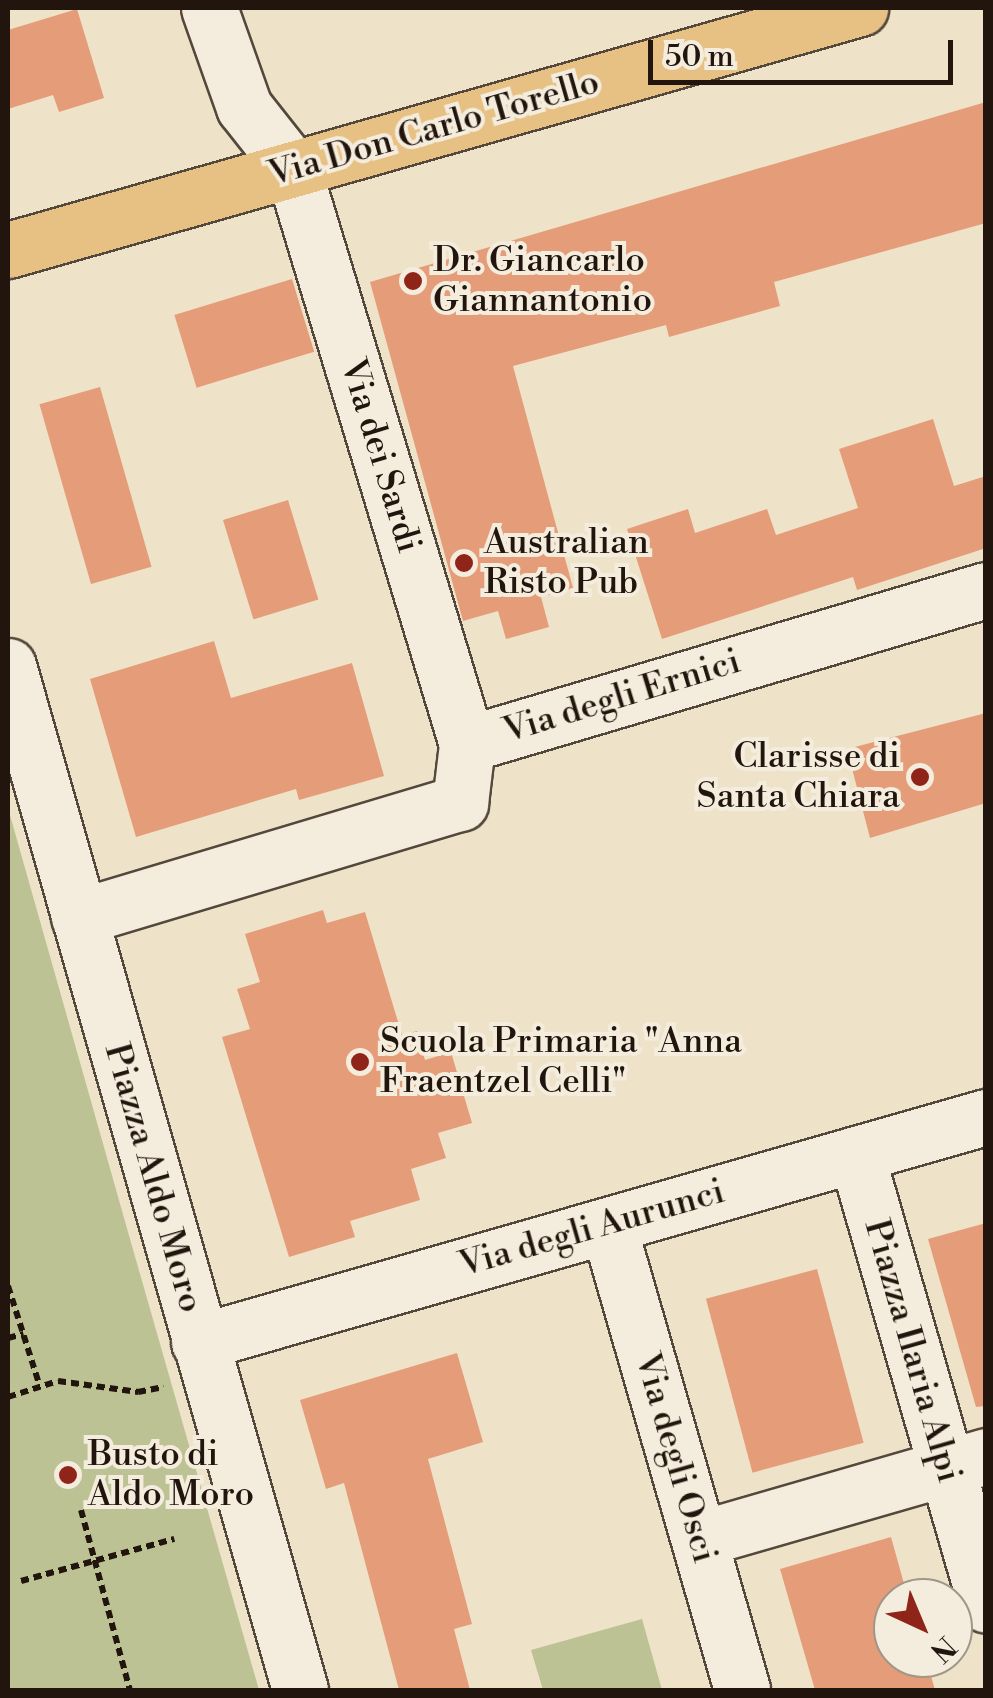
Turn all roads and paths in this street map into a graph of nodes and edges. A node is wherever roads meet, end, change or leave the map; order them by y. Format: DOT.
graph roads {
  1 [pos="209,8"];
  2 [pos="860,8"];
  3 [pos="227,69"];
  4 [pos="293,169"];
  5 [pos="198,196"];
  6 [pos="8,250"];
  7 [pos="986,590"];
  8 [pos="8,666"];
  9 [pos="467,744"];
  10 [pos="79,917"];
  11 [pos="986,1117"];
  12 [pos="856,1154"];
  13 [pos="608,1225"];
  14 [pos="8,1286"];
  15 [pos="23,1334"];
  16 [pos="8,1338"];
  17 [pos="189,1362"];
  18 [pos="39,1384"];
  19 [pos="8,1397"];
  20 [pos="966,1462"];
  21 [pos="81,1510"];
  22 [pos="174,1539"];
  23 [pos="699,1540"];
  24 [pos="95,1561"];
  25 [pos="21,1582"];
  26 [pos="986,1605"];
  27 [pos="130,1690"];
  28 [pos="300,1690"];
  29 [pos="742,1690"];
  1 -- 3 [label="street"];
  2 -- 4 [label="main road, Via Don Carlo Torello"];
  3 -- 4 [label="street"];
  3 -- 5 [label="street"];
  4 -- 5 [label="main road, Via Don Carlo Torello"];
  4 -- 9 [label="street, Via dei Sardi"];
  5 -- 6 [label="main road, Via Don Carlo Torello"];
  7 -- 9 [label="street, Via degli Ernici"];
  8 -- 10 [label="street, Piazza Aldo Moro"];
  9 -- 10 [label="street, Via degli Ernici"];
  10 -- 17 [label="street, Piazza Aldo Moro"];
  11 -- 12 [label="street, Via degli Aurunci"];
  12 -- 13 [label="street, Via degli Aurunci"];
  12 -- 20 [label="street, Piazza Ilaria Alpi"];
  13 -- 17 [label="street, Via degli Aurunci"];
  13 -- 23 [label="street, Via degli Osci"];
  14 -- 15 [label="path"];
  15 -- 16 [label="path"];
  15 -- 18 [label="path"];
  17 -- 18 [label="path"];
  17 -- 28 [label="street, Piazza Aldo Moro"];
  18 -- 19 [label="path"];
  20 -- 23 [label="street"];
  20 -- 26 [label="street, Piazza Ilaria Alpi"];
  21 -- 24 [label="path"];
  22 -- 24 [label="path"];
  23 -- 29 [label="street, Via degli Osci"];
  24 -- 25 [label="path"];
  24 -- 27 [label="path"];
}
